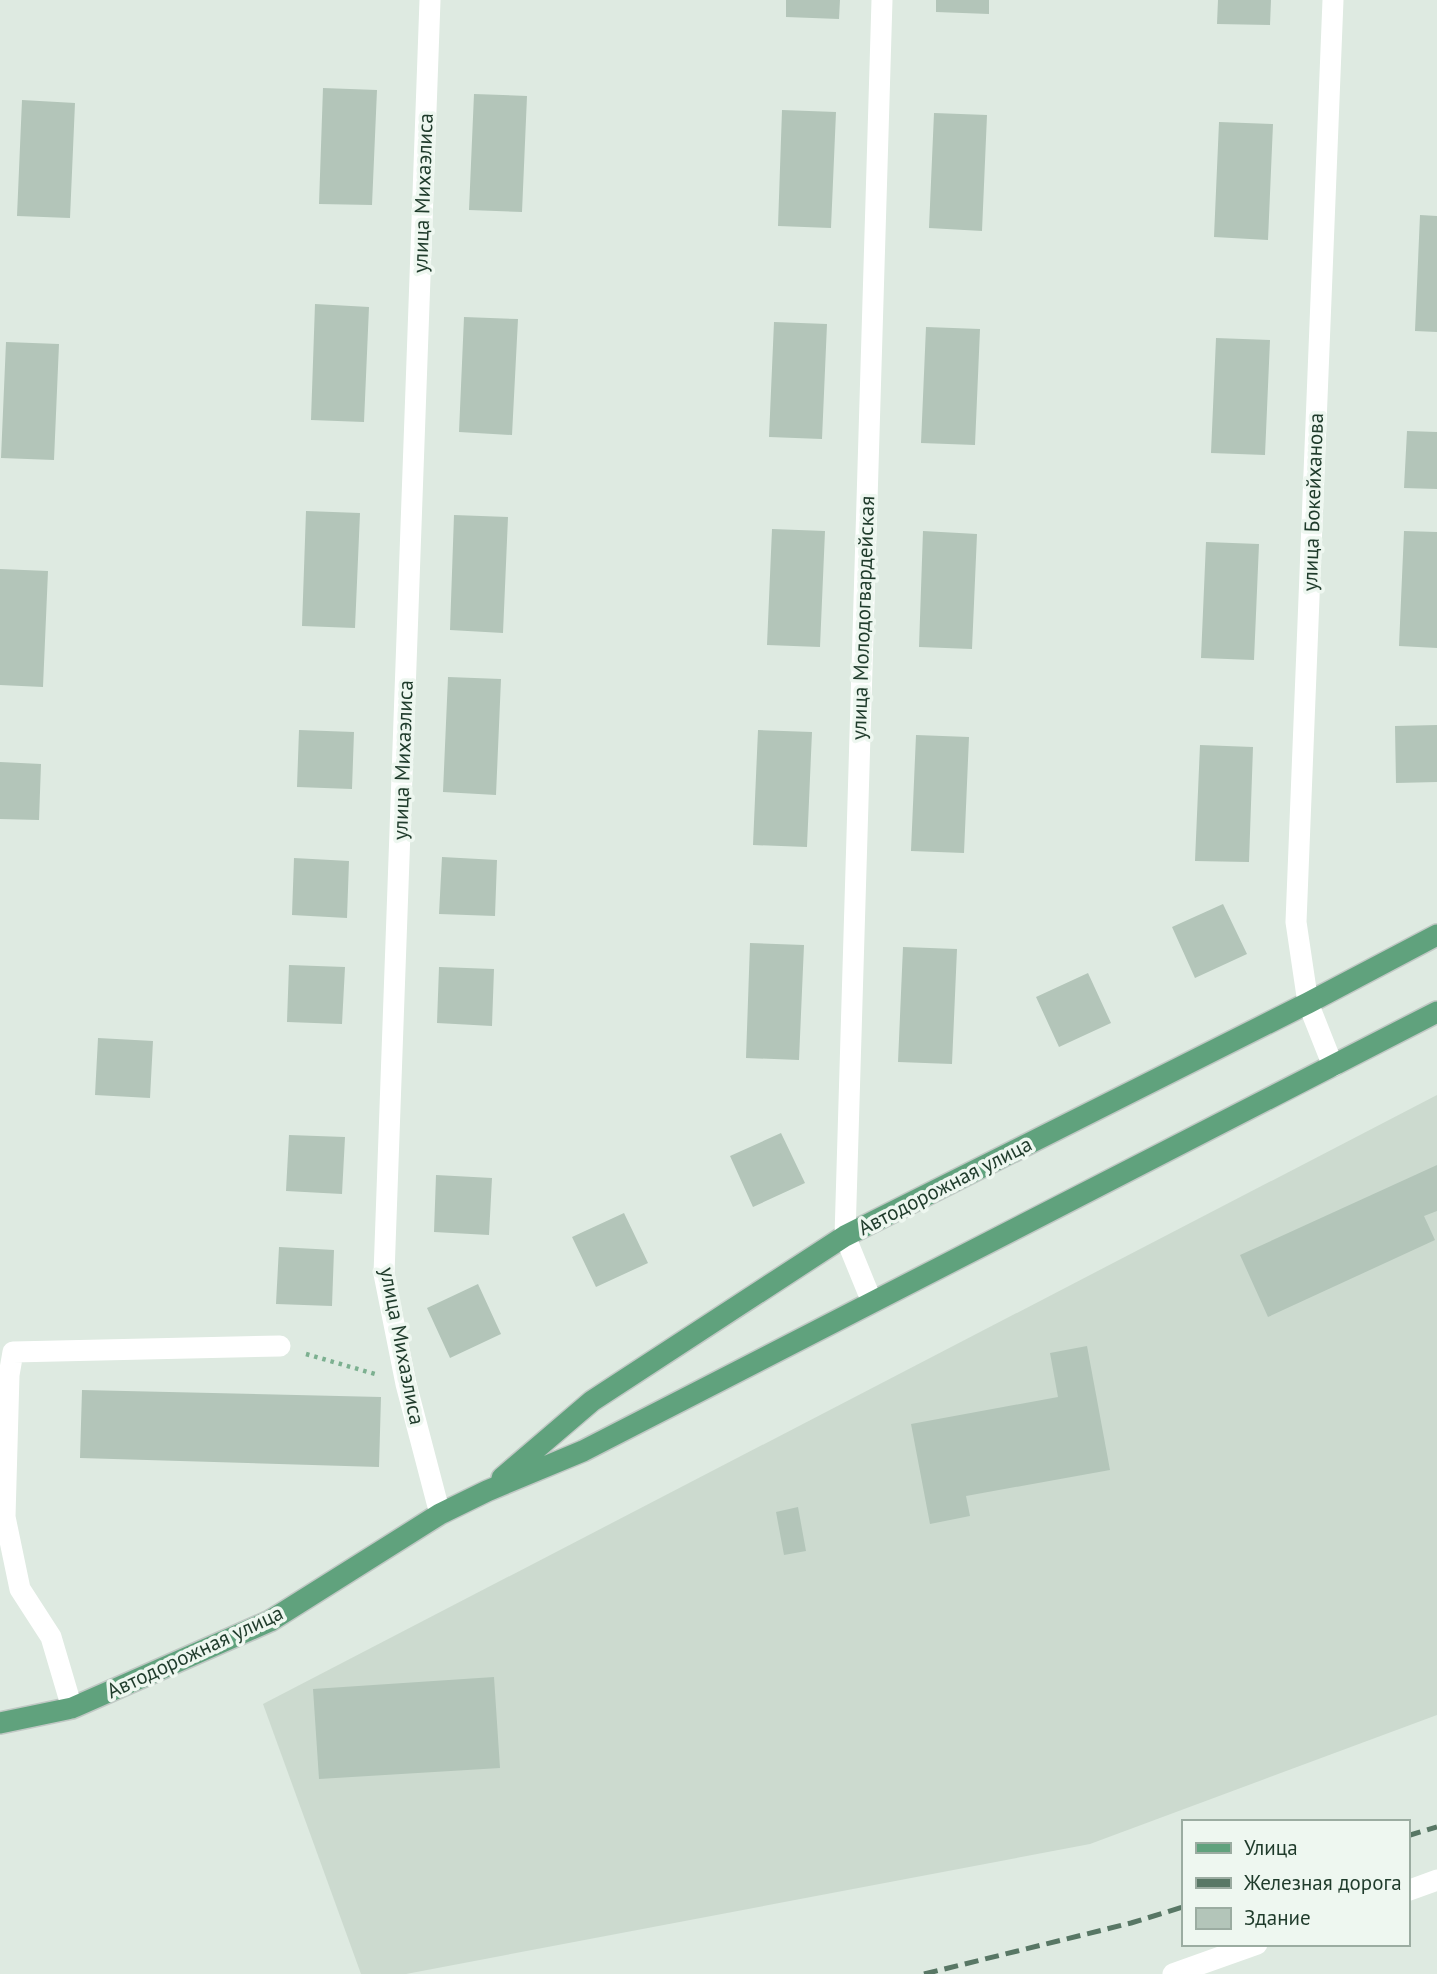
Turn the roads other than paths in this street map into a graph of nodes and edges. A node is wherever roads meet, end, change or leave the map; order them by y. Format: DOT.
graph roads {
  1 [pos="430,0"];
  2 [pos="882,0"];
  3 [pos="1333,0"];
  4 [pos="1437,935"];
  5 [pos="1308,1003"];
  6 [pos="1437,1012"];
  7 [pos="1333,1066"];
  8 [pos="845,1236"];
  9 [pos="872,1302"];
  10 [pos="281,1346"];
  11 [pos="7,1352"];
  12 [pos="487,1491"];
  13 [pos="440,1514"];
  14 [pos="72,1708"];
  15 [pos="0,1723"];
  16 [pos="1437,1880"];
  17 [pos="1409,1890"];
  18 [pos="1251,1946"];
  19 [pos="1173,1974"];
  1 -- 13 [label="street, улица Михаэлиса"];
  2 -- 8 [label="street, улица Молодогвардейская"];
  3 -- 5 [label="street, улица Бокейханова"];
  4 -- 5 [label="main road, Автодорожная улица"];
  5 -- 7 [label="street, улица Бокейханова"];
  5 -- 8 [label="main road, Автодорожная улица"];
  6 -- 7 [label="main road, Автодорожная улица"];
  7 -- 9 [label="main road, Автодорожная улица"];
  8 -- 9 [label="street"];
  8 -- 12 [label="main road, Автодорожная улица"];
  9 -- 12 [label="main road, Автодорожная улица"];
  10 -- 11 [label="street"];
  11 -- 14 [label="street"];
  12 -- 13 [label="main road, Автодорожная улица"];
  13 -- 14 [label="main road, Автодорожная улица"];
  14 -- 15 [label="main road, Автодорожная улица"];
  16 -- 17 [label="street"];
  18 -- 19 [label="street"];
}
